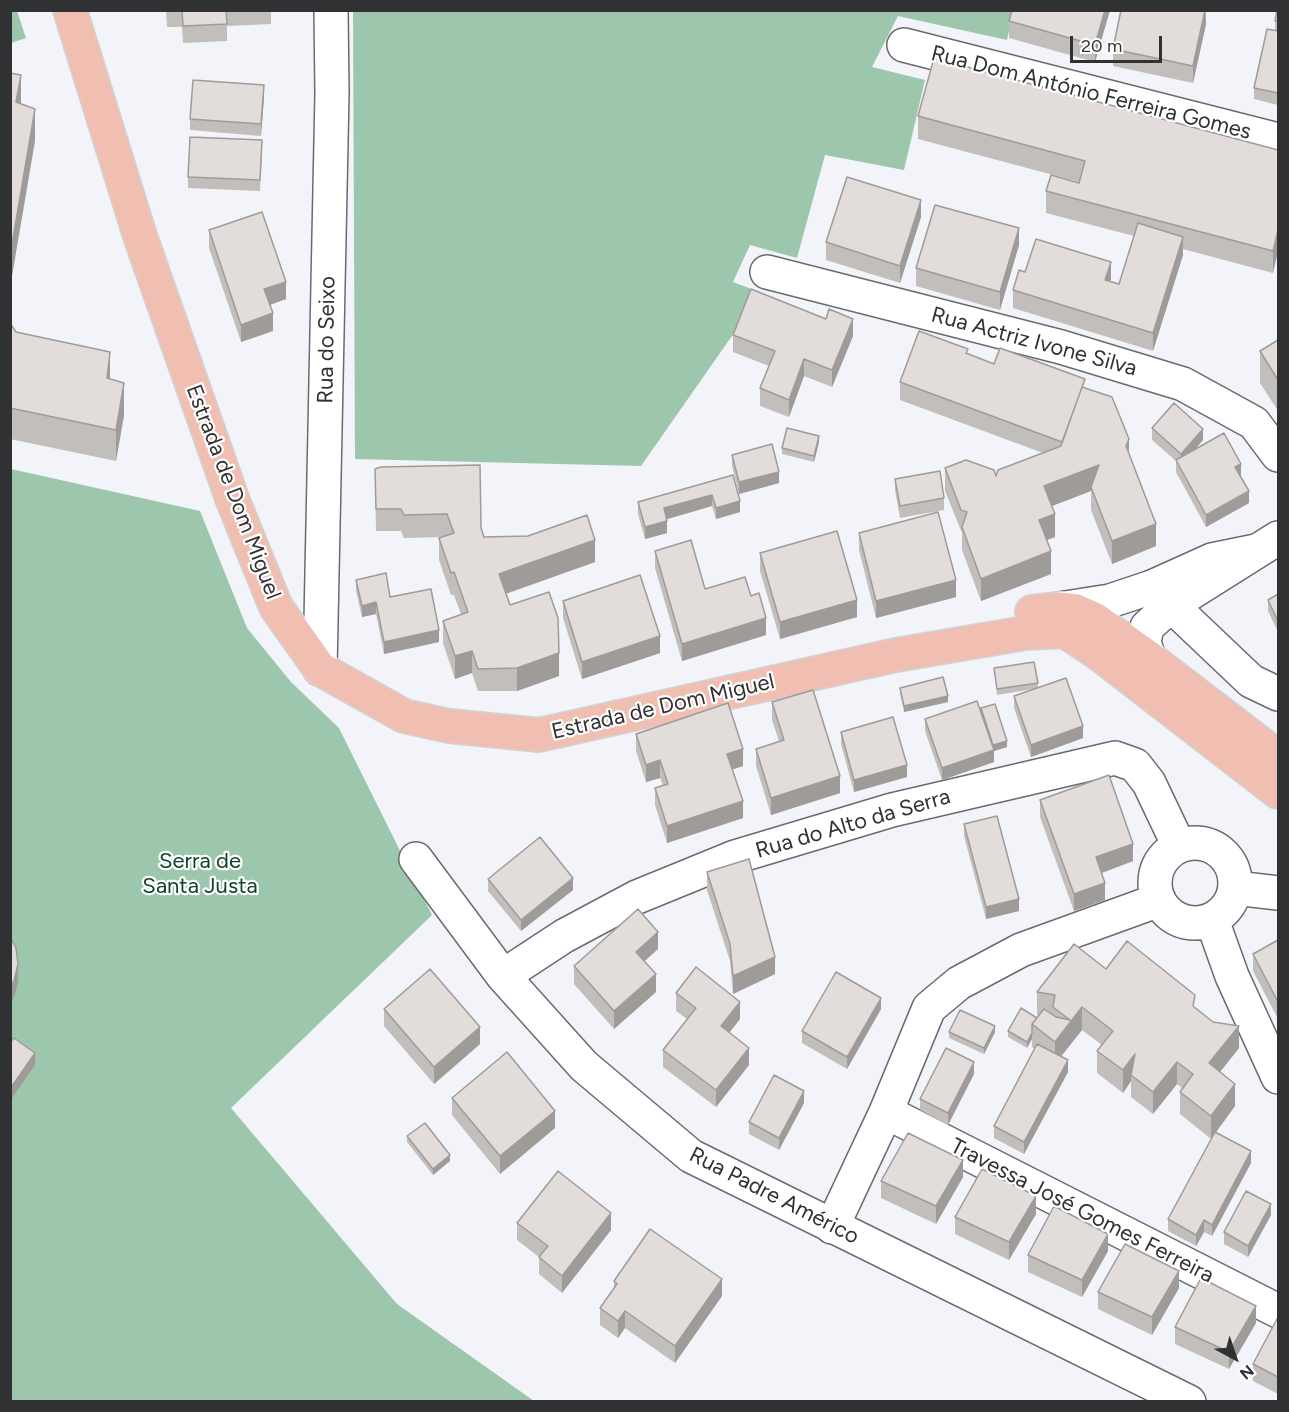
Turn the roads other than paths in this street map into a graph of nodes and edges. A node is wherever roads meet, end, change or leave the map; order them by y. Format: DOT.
graph roads {
  1 [pos="70,10"];
  2 [pos="331,10"];
  3 [pos="904,45"];
  4 [pos="1278,140"];
  5 [pos="767,272"];
  6 [pos="1278,454"];
  7 [pos="1267,544"];
  8 [pos="1161,596"];
  9 [pos="1059,609"];
  10 [pos="896,655"];
  11 [pos="1149,658"];
  12 [pos="320,669"];
  13 [pos="1278,694"];
  14 [pos="1278,757"];
  15 [pos="1278,792"];
  16 [pos="1179,846"];
  17 [pos="416,859"];
  18 [pos="1235,888"];
  19 [pos="1278,893"];
  20 [pos="1159,900"];
  21 [pos="1212,920"];
  22 [pos="503,976"];
  23 [pos="1278,1077"];
  24 [pos="886,1112"];
  25 [pos="832,1227"];
  26 [pos="1278,1311"];
  27 [pos="1189,1401"];
  1 -- 12 [label="main road, Estrada de Dom Miguel"];
  2 -- 12 [label="street, Rua do Seixo"];
  3 -- 4 [label="street, Rua Dom António Ferreira Gomes"];
  5 -- 6 [label="street, Rua Actriz Ivone Silva"];
  7 -- 8 [label="street, Estrada de Dom Miguel"];
  8 -- 9 [label="street, Estrada de Dom Miguel"];
  8 -- 11 [label="street, Estrada de Dom Miguel"];
  8 -- 13 [label="street"];
  9 -- 10 [label="main road, Estrada de Dom Miguel"];
  9 -- 11 [label="main road, Estrada de Dom Miguel"];
  10 -- 12 [label="main road, Estrada de Dom Miguel"];
  10 -- 15 [label="main road, Estrada de Dom Miguel"];
  11 -- 14 [label="main road, Estrada de Dom Miguel"];
  16 -- 18 [label="street"];
  16 -- 20 [label="street"];
  16 -- 22 [label="street, Rua do Alto da Serra"];
  17 -- 22 [label="street, Rua Padre Américo"];
  18 -- 19 [label="street"];
  18 -- 21 [label="street"];
  20 -- 21 [label="street"];
  20 -- 24 [label="street"];
  21 -- 23 [label="street"];
  22 -- 25 [label="street, Rua Padre Américo"];
  24 -- 25 [label="street"];
  24 -- 26 [label="street, Travessa José Gomes Ferreira"];
  25 -- 27 [label="street, Rua Padre Américo"];
}
